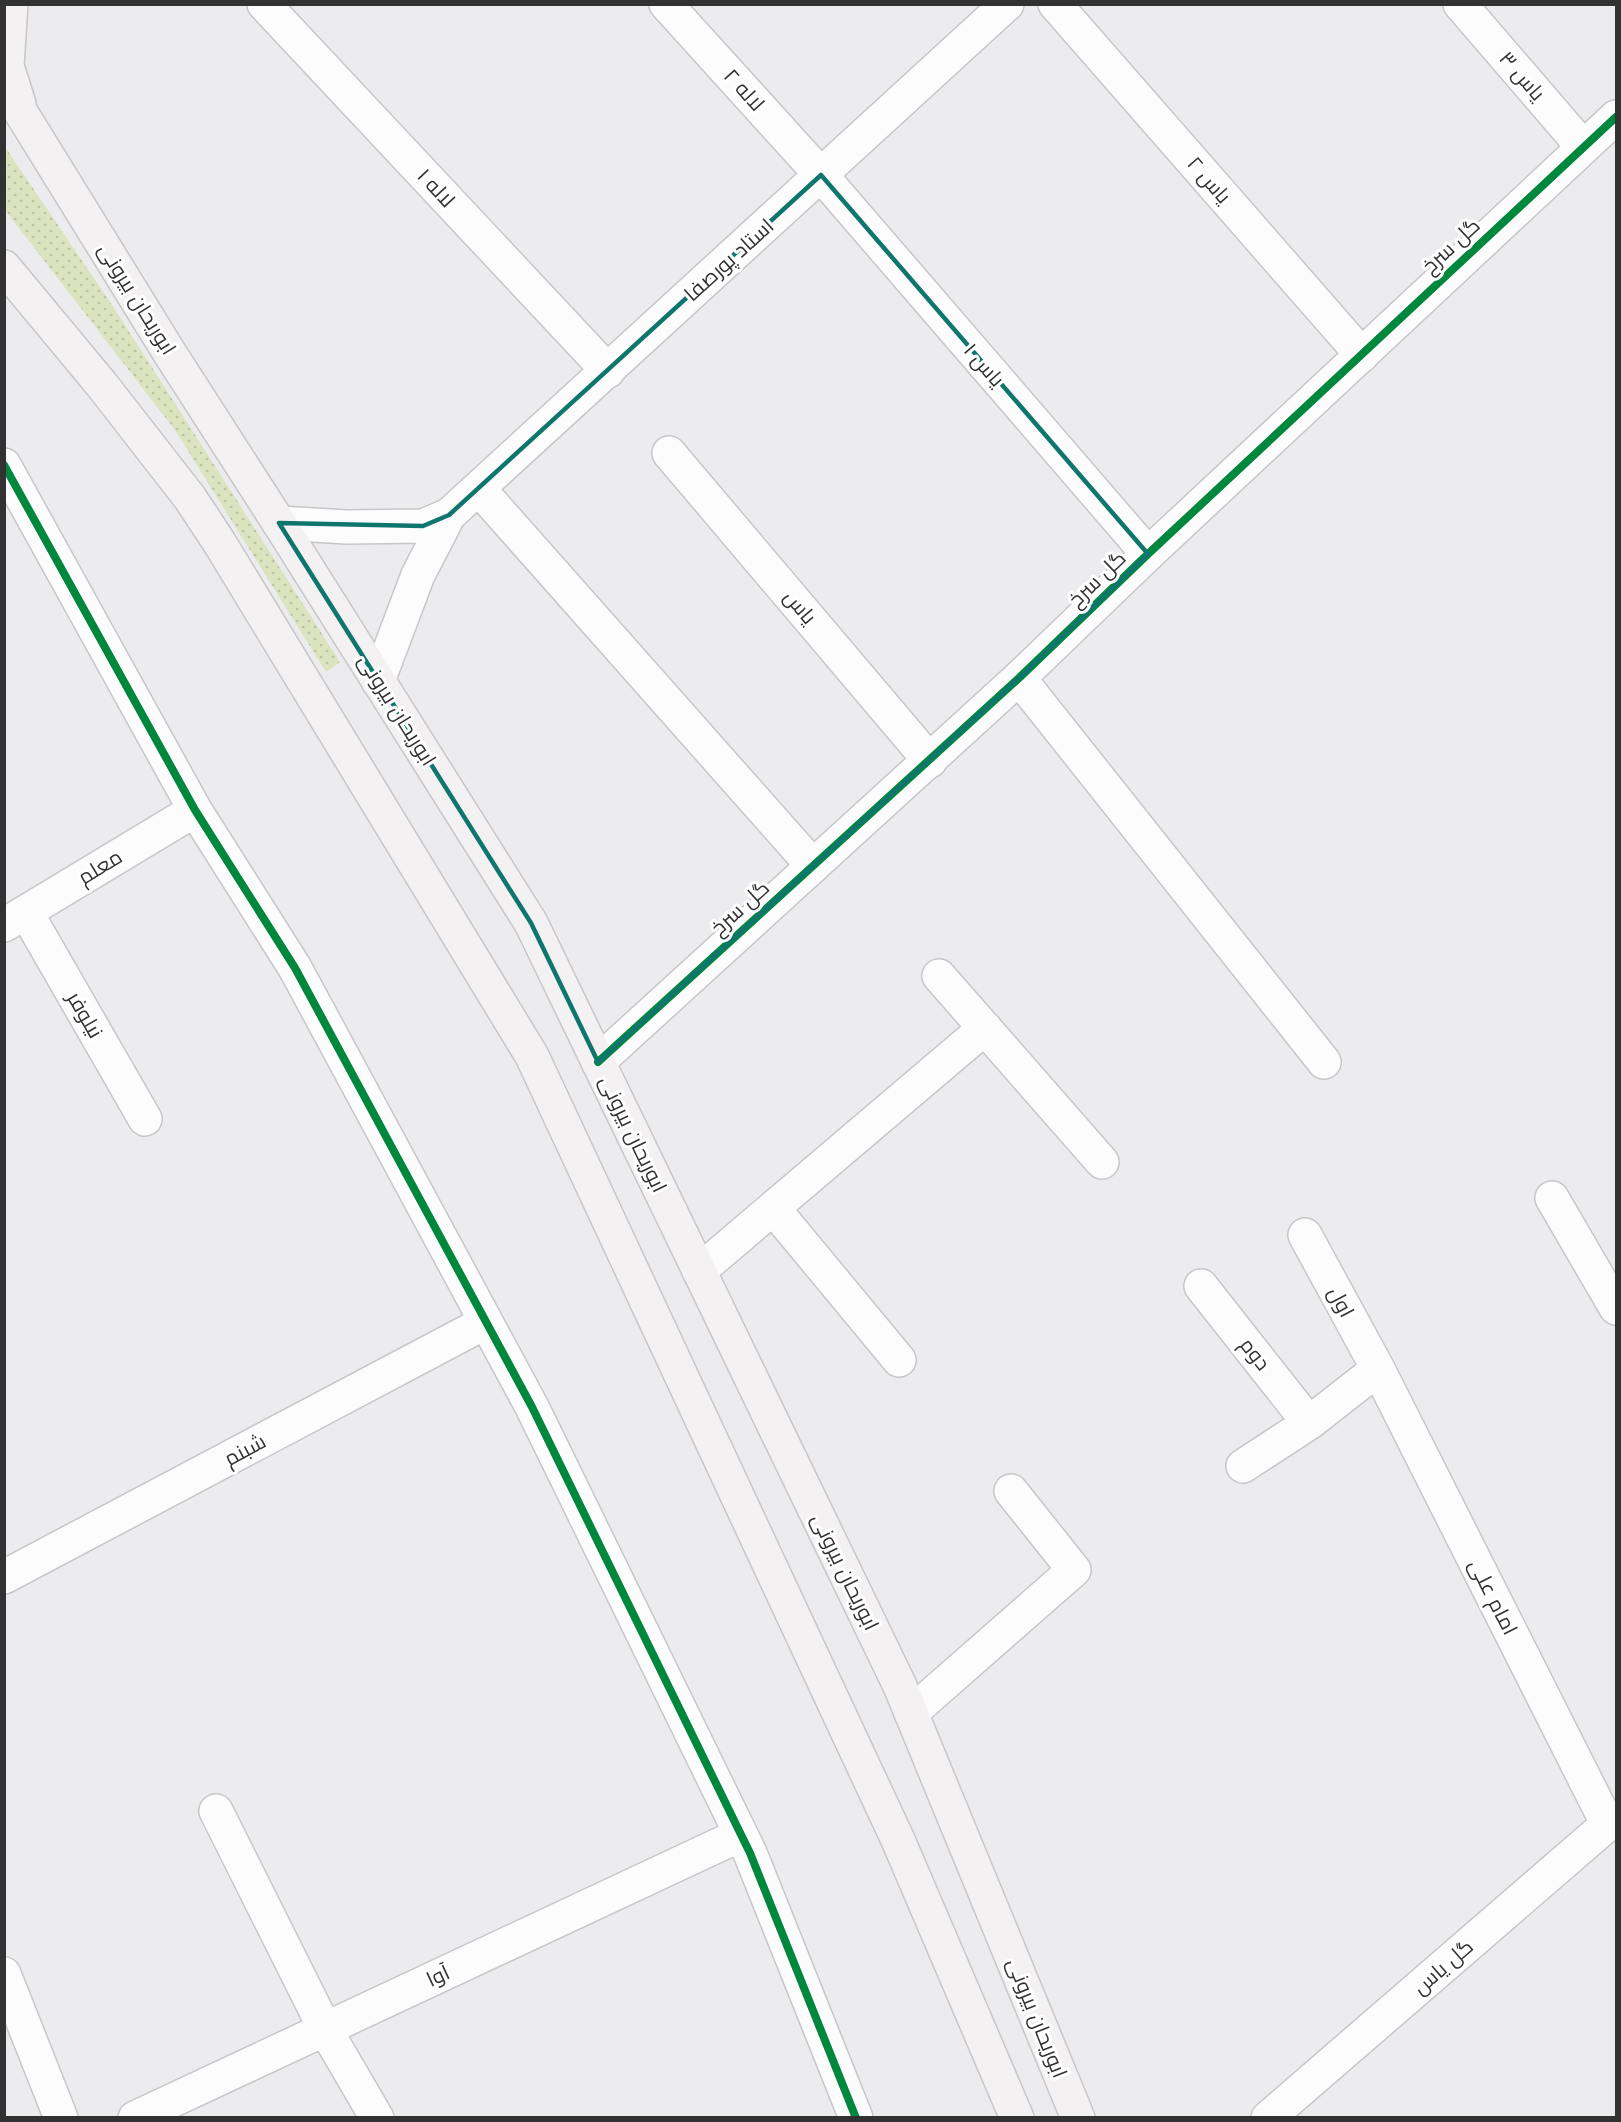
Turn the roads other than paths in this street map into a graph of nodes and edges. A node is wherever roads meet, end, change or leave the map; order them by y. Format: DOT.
graph roads {
  1 [pos="11,4"];
  2 [pos="264,4"];
  3 [pos="666,4"];
  4 [pos="1007,4"];
  5 [pos="1055,4"];
  6 [pos="1460,4"];
  7 [pos="13,98"];
  8 [pos="1617,117"];
  9 [pos="1583,147"];
  10 [pos="821,175"];
  11 [pos="4,267"];
  12 [pos="1362,355"];
  13 [pos="608,371"];
  14 [pos="669,453"];
  15 [pos="4,465"];
  16 [pos="479,489"];
  17 [pos="449,514"];
  18 [pos="279,523"];
  19 [pos="1148,554"];
  20 [pos="1019,678"];
  21 [pos="378,681"];
  22 [pos="930,761"];
  23 [pos="195,810"];
  24 [pos="813,866"];
  25 [pos="15,918"];
  26 [pos="939,976"];
  27 [pos="985,1028"];
  28 [pos="598,1062"];
  29 [pos="1324,1062"];
  30 [pos="145,1119"];
  31 [pos="1102,1162"];
  32 [pos="1552,1198"];
  33 [pos="772,1208"];
  34 [pos="1305,1235"];
  35 [pos="699,1271"];
  36 [pos="1201,1286"];
  37 [pos="1617,1308"];
  38 [pos="486,1322"];
  39 [pos="899,1360"];
  40 [pos="1378,1369"];
  41 [pos="1309,1423"];
  42 [pos="1243,1466"];
  43 [pos="1011,1491"];
  44 [pos="4,1577"];
  45 [pos="911,1713"];
  46 [pos="216,1811"];
  47 [pos="1612,1821"];
  48 [pos="740,1835"];
  49 [pos="4,1974"];
  50 [pos="325,2029"];
  51 [pos="62,2118"];
  52 [pos="135,2118"];
  53 [pos="377,2118"];
  54 [pos="856,2118"];
  55 [pos="1017,2118"];
  56 [pos="1078,2118"];
  57 [pos="1269,2118"];
  1 -- 7 [label="main road, ابوریحان بیرونی"];
  2 -- 13 [label="street, لاله ۱"];
  3 -- 10 [label="street, لاله ۲"];
  4 -- 10 [label="street, استاد پورصفا"];
  5 -- 12 [label="street, یاس ۲"];
  6 -- 9 [label="street, یاس ۳"];
  7 -- 18 [label="main road, ابوریحان بیرونی"];
  8 -- 9 [label="street, گل سرخ"];
  9 -- 12 [label="street, گل سرخ"];
  10 -- 13 [label="street, استاد پورصفا"];
  10 -- 19 [label="street, یاس ۱"];
  11 -- 55 [label="main road"];
  12 -- 19 [label="street, گل سرخ"];
  13 -- 16 [label="street, استاد پورصفا"];
  14 -- 22 [label="street, یاس"];
  15 -- 23 [label="street"];
  16 -- 17 [label="street, استاد پورصفا"];
  16 -- 24 [label="street"];
  17 -- 18 [label="street"];
  17 -- 21 [label="street"];
  18 -- 21 [label="main road, ابوریحان بیرونی"];
  19 -- 20 [label="street, گل سرخ"];
  20 -- 22 [label="street, گل سرخ"];
  20 -- 29 [label="street"];
  21 -- 28 [label="main road, ابوریحان بیرونی"];
  22 -- 24 [label="street, گل سرخ"];
  23 -- 25 [label="street, معلم"];
  23 -- 38 [label="street"];
  24 -- 28 [label="street, گل سرخ"];
  25 -- 30 [label="street, نیلوفر"];
  26 -- 27 [label="street"];
  27 -- 31 [label="street"];
  27 -- 33 [label="street"];
  28 -- 35 [label="main road, ابوریحان بیرونی"];
  32 -- 37 [label="street"];
  33 -- 35 [label="street"];
  33 -- 39 [label="street"];
  34 -- 40 [label="street, اول"];
  35 -- 45 [label="main road, ابوریحان بیرونی"];
  36 -- 41 [label="street, دوم"];
  38 -- 44 [label="street, شبنم"];
  38 -- 48 [label="street"];
  40 -- 41 [label="street"];
  40 -- 47 [label="street, امام علی"];
  41 -- 42 [label="street"];
  43 -- 45 [label="street"];
  45 -- 56 [label="main road, ابوریحان بیرونی"];
  46 -- 50 [label="street"];
  47 -- 57 [label="street, گل یاس"];
  48 -- 50 [label="street, آوا"];
  48 -- 54 [label="street"];
  49 -- 51 [label="street"];
  50 -- 52 [label="street, آوا"];
  50 -- 53 [label="street"];
}
